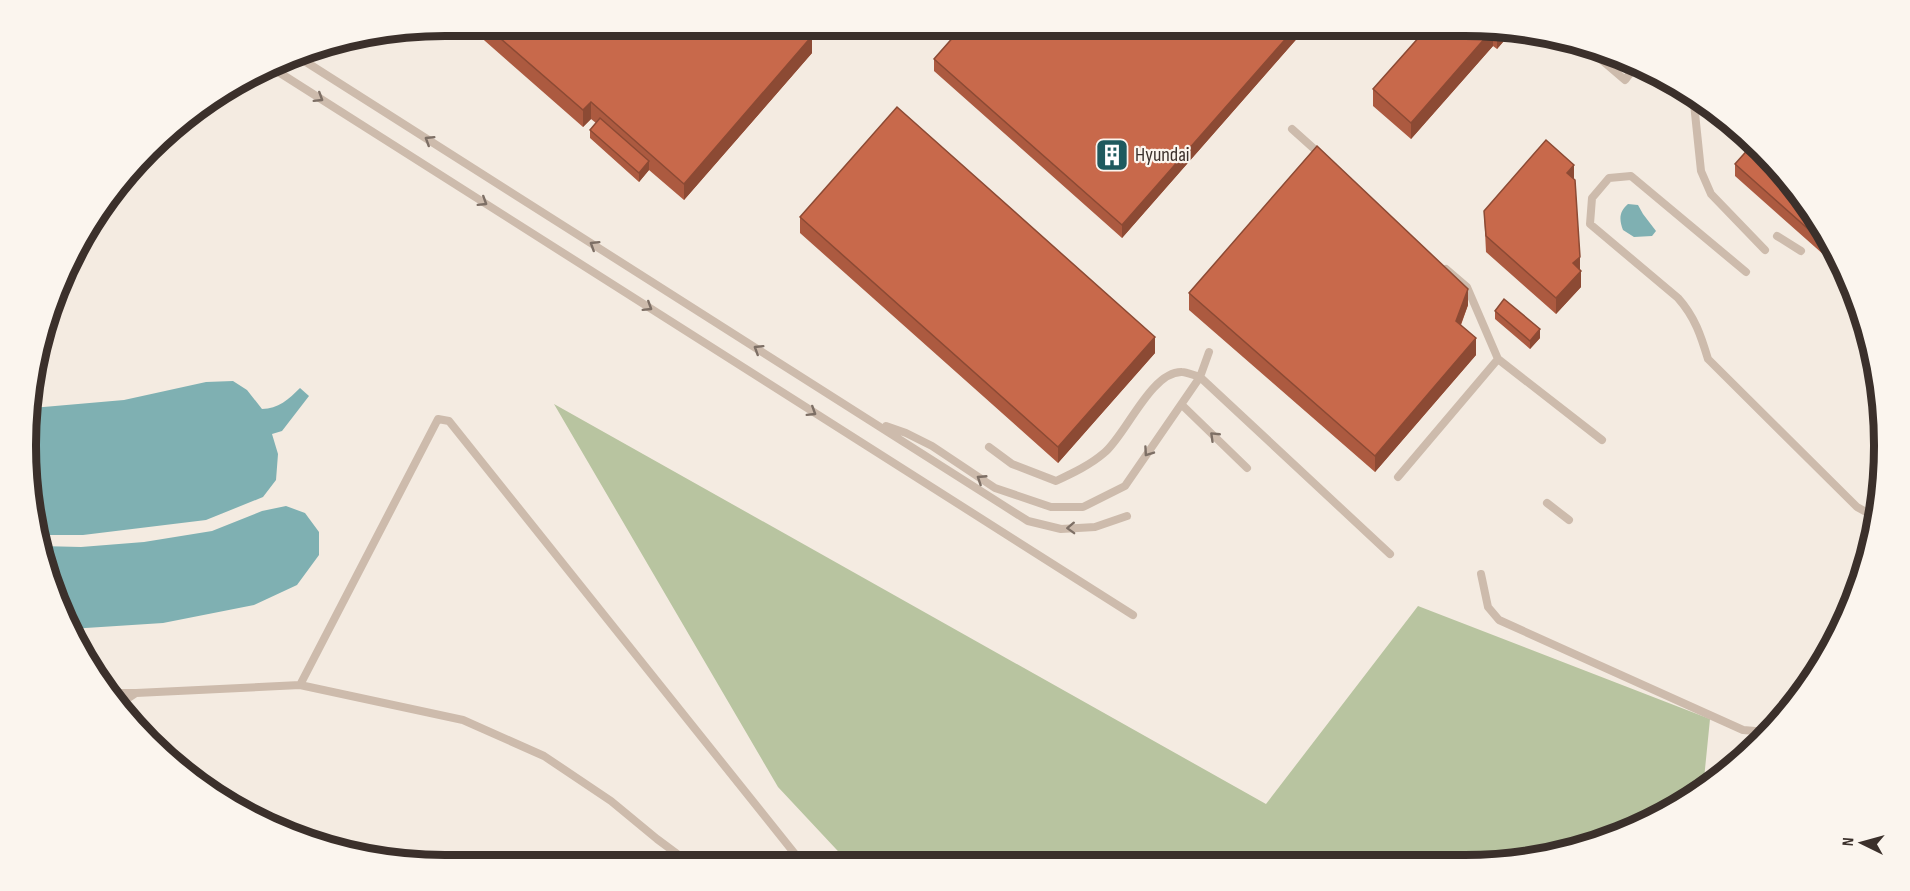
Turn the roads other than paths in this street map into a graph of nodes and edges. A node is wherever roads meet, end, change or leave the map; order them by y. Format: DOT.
graph roads {
  1 [pos="1602,60"];
  2 [pos="305,61"];
  3 [pos="278,72"];
  4 [pos="1631,72"];
  5 [pos="1694,107"];
  6 [pos="1292,129"];
  7 [pos="1327,161"];
  8 [pos="1777,236"];
  9 [pos="1765,250"];
  10 [pos="1801,251"];
  11 [pos="1441,264"];
  12 [pos="1746,272"];
  13 [pos="1209,352"];
  14 [pos="1498,359"];
  15 [pos="1200,377"];
  16 [pos="1182,405"];
  17 [pos="872,422"];
  18 [pos="1602,440"];
  19 [pos="989,447"];
  20 [pos="1247,468"];
  21 [pos="1398,477"];
  22 [pos="1547,503"];
  23 [pos="1868,513"];
  24 [pos="1127,516"];
  25 [pos="1569,520"];
  26 [pos="1390,554"];
  27 [pos="1481,574"];
  28 [pos="1133,615"];
  29 [pos="300,686"];
  30 [pos="120,693"];
  31 [pos="136,693"];
  32 [pos="125,700"];
  33 [pos="1758,731"];
  34 [pos="679,855"];
  35 [pos="796,855"];
  1 -- 4 [label="lane"];
  17 -- 2 [label="lane, one-way"];
  3 -- 28 [label="lane, one-way"];
  5 -- 9 [label="lane"];
  6 -- 7 [label="lane"];
  8 -- 10 [label="lane"];
  11 -- 14 [label="lane"];
  12 -- 23 [label="lane"];
  13 -- 15 [label="lane"];
  14 -- 18 [label="lane"];
  14 -- 21 [label="lane"];
  15 -- 16 [label="lane"];
  15 -- 19 [label="lane"];
  15 -- 26 [label="lane"];
  16 -- 17 [label="lane, one-way"];
  20 -- 16 [label="lane, one-way"];
  24 -- 17 [label="lane, one-way"];
  22 -- 25 [label="lane"];
  27 -- 33 [label="lane"];
  29 -- 31 [label="lane"];
  29 -- 34 [label="lane"];
  29 -- 35 [label="lane"];
  30 -- 31 [label="lane"];
  31 -- 32 [label="lane"];
}
